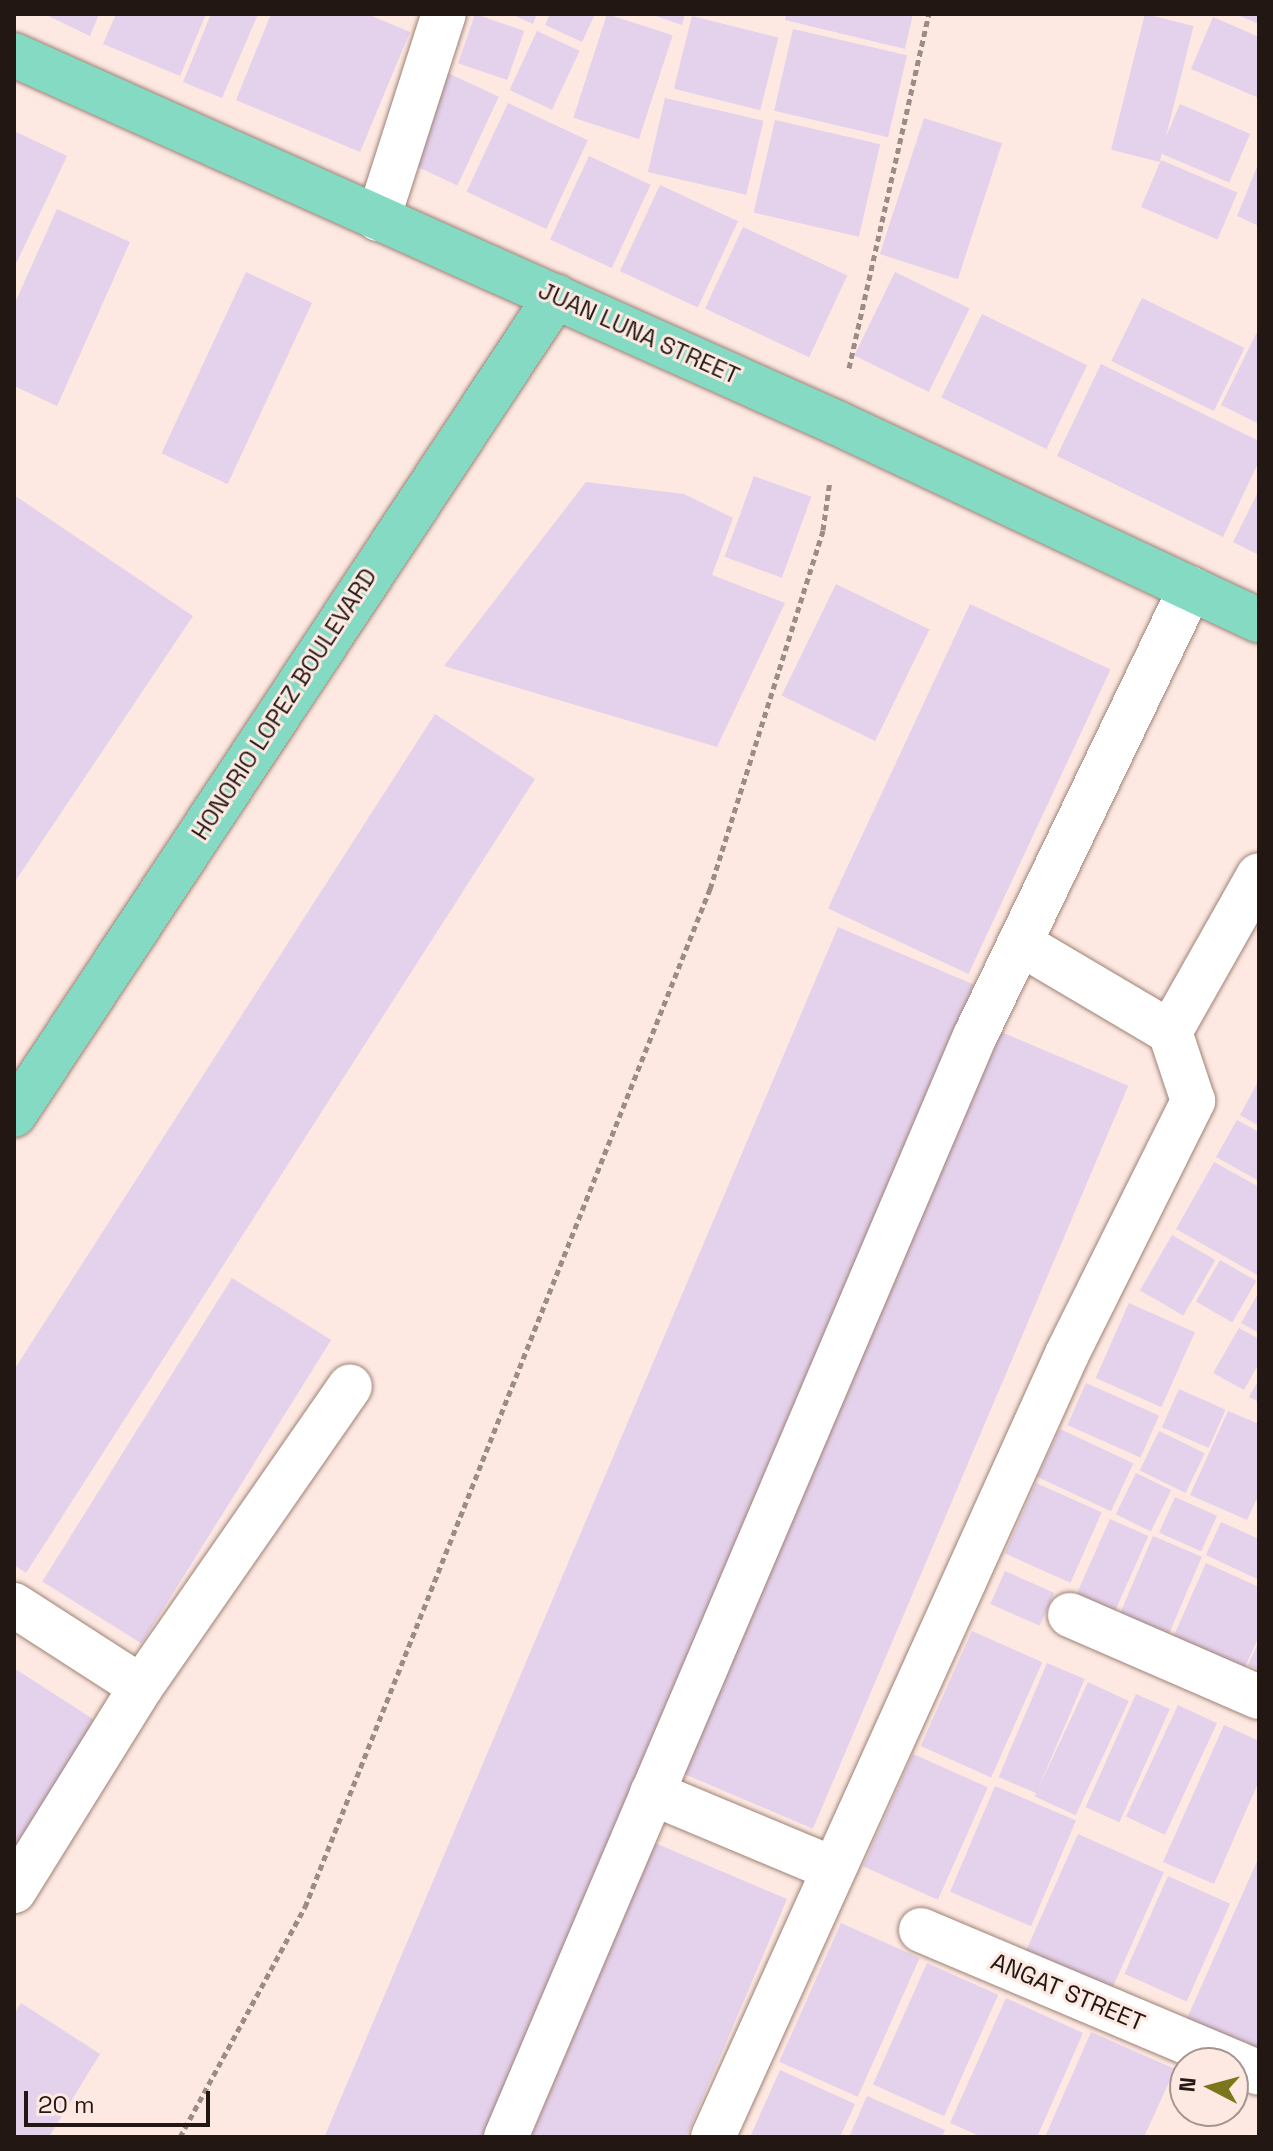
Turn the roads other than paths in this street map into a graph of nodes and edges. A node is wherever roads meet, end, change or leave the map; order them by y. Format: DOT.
graph roads {
  1 [pos="444,14"];
  2 [pos="14,55"];
  3 [pos="378,219"];
  4 [pos="556,296"];
  5 [pos="1191,588"];
  6 [pos="1259,621"];
  7 [pos="1259,875"];
  8 [pos="1023,945"];
  9 [pos="1170,1032"];
  10 [pos="14,1115"];
  11 [pos="350,1386"];
  12 [pos="14,1605"];
  13 [pos="1070,1615"];
  14 [pos="141,1687"];
  15 [pos="1259,1697"];
  16 [pos="652,1793"];
  17 [pos="831,1868"];
  18 [pos="14,1891"];
  19 [pos="921,1930"];
  20 [pos="1259,2073"];
  21 [pos="506,2137"];
  22 [pos="713,2137"];
  1 -- 3 [label="street"];
  2 -- 3 [label="main road, JUAN LUNA STREET"];
  3 -- 4 [label="main road, JUAN LUNA STREET"];
  4 -- 5 [label="main road, JUAN LUNA STREET"];
  4 -- 10 [label="main road, HONORIO LOPEZ BOULEVARD"];
  5 -- 6 [label="main road, JUAN LUNA STREET"];
  5 -- 8 [label="street"];
  7 -- 9 [label="street"];
  8 -- 9 [label="street"];
  8 -- 16 [label="street"];
  9 -- 17 [label="street"];
  11 -- 14 [label="street"];
  12 -- 14 [label="street"];
  13 -- 15 [label="street"];
  14 -- 18 [label="street"];
  16 -- 17 [label="street"];
  16 -- 21 [label="street"];
  17 -- 22 [label="street"];
  19 -- 20 [label="street, ANGAT STREET"];
}
